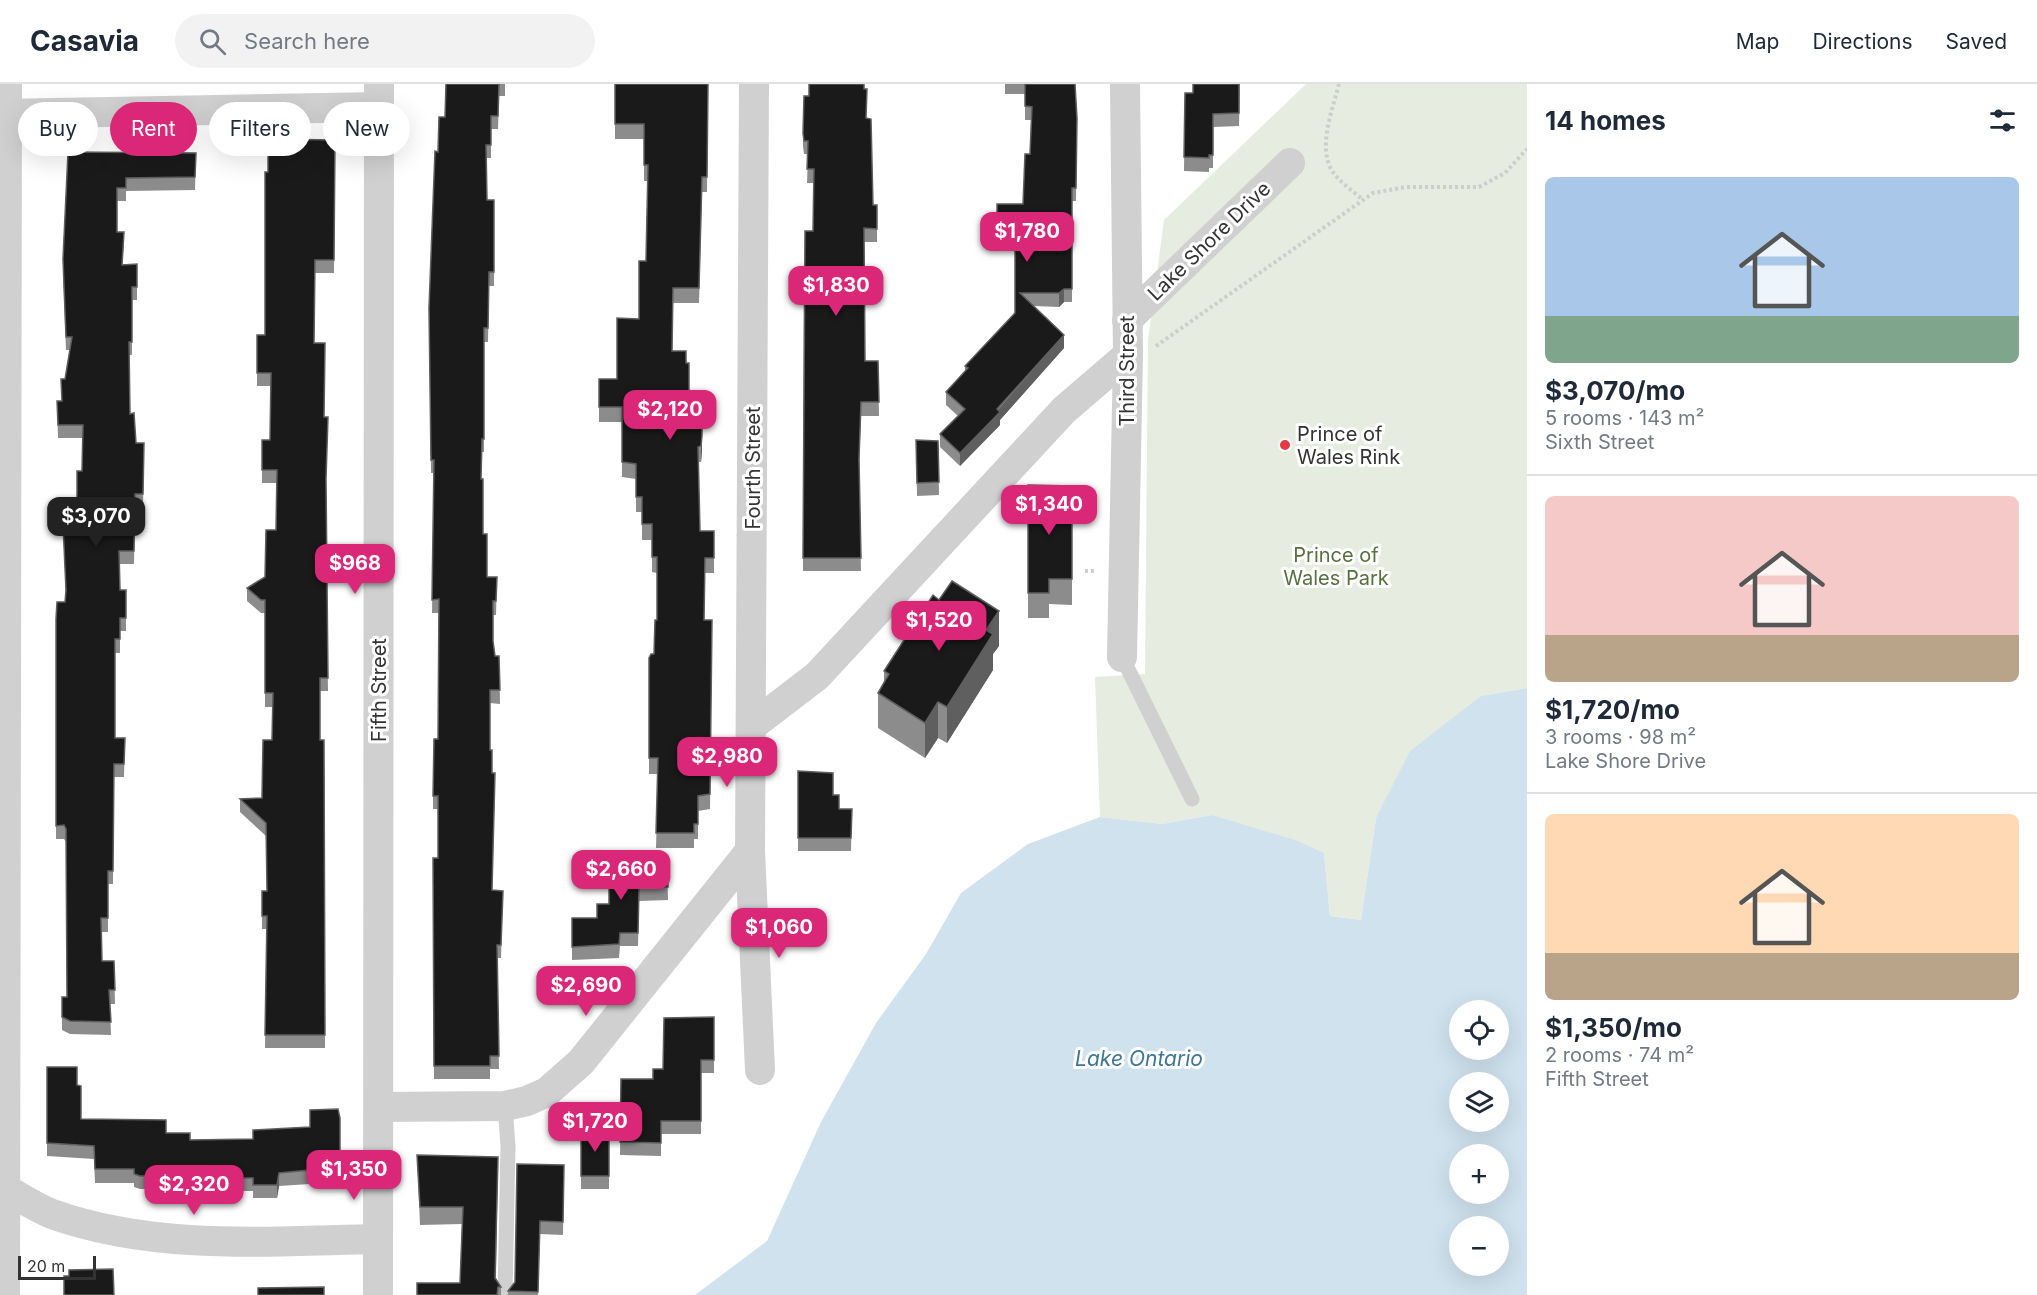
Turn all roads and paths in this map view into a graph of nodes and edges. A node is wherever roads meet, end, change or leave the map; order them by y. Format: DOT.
graph roads {
  1 [pos="7,84"];
  2 [pos="754,84"];
  3 [pos="1125,84"];
  4 [pos="1338,84"];
  5 [pos="379,96"];
  6 [pos="4,114"];
  7 [pos="1527,149"];
  8 [pos="1290,163"];
  9 [pos="1363,200"];
  10 [pos="1127,320"];
  11 [pos="1139,351"];
  12 [pos="1122,657"];
  13 [pos="753,725"];
  14 [pos="1192,799"];
  15 [pos="750,851"];
  16 [pos="760,1070"];
  17 [pos="505,1106"];
  18 [pos="380,1107"];
  19 [pos="3,1188"];
  20 [pos="377,1239"];
  21 [pos="5,1295"];
  22 [pos="378,1295"];
  23 [pos="505,1295"];
  1 -- 6 [label="street"];
  2 -- 13 [label="street, Fourth Street"];
  3 -- 10 [label="street, Third Street"];
  4 -- 9 [label="path"];
  5 -- 6 [label="street"];
  5 -- 18 [label="street, Fifth Street"];
  6 -- 19 [label="street"];
  7 -- 9 [label="path"];
  8 -- 10 [label="street, Lake Shore Drive"];
  9 -- 11 [label="path"];
  10 -- 11 [label="street, Third Street"];
  11 -- 12 [label="street, Third Street"];
  11 -- 13 [label="street"];
  12 -- 14 [label="lane"];
  13 -- 15 [label="street, Fourth Street"];
  15 -- 16 [label="street, Fourth Street"];
  15 -- 17 [label="street"];
  17 -- 18 [label="street"];
  17 -- 23 [label="lane"];
  18 -- 20 [label="street, Fifth Street"];
  19 -- 20 [label="street"];
  19 -- 21 [label="street"];
  20 -- 22 [label="street, Fifth Street"];
}
